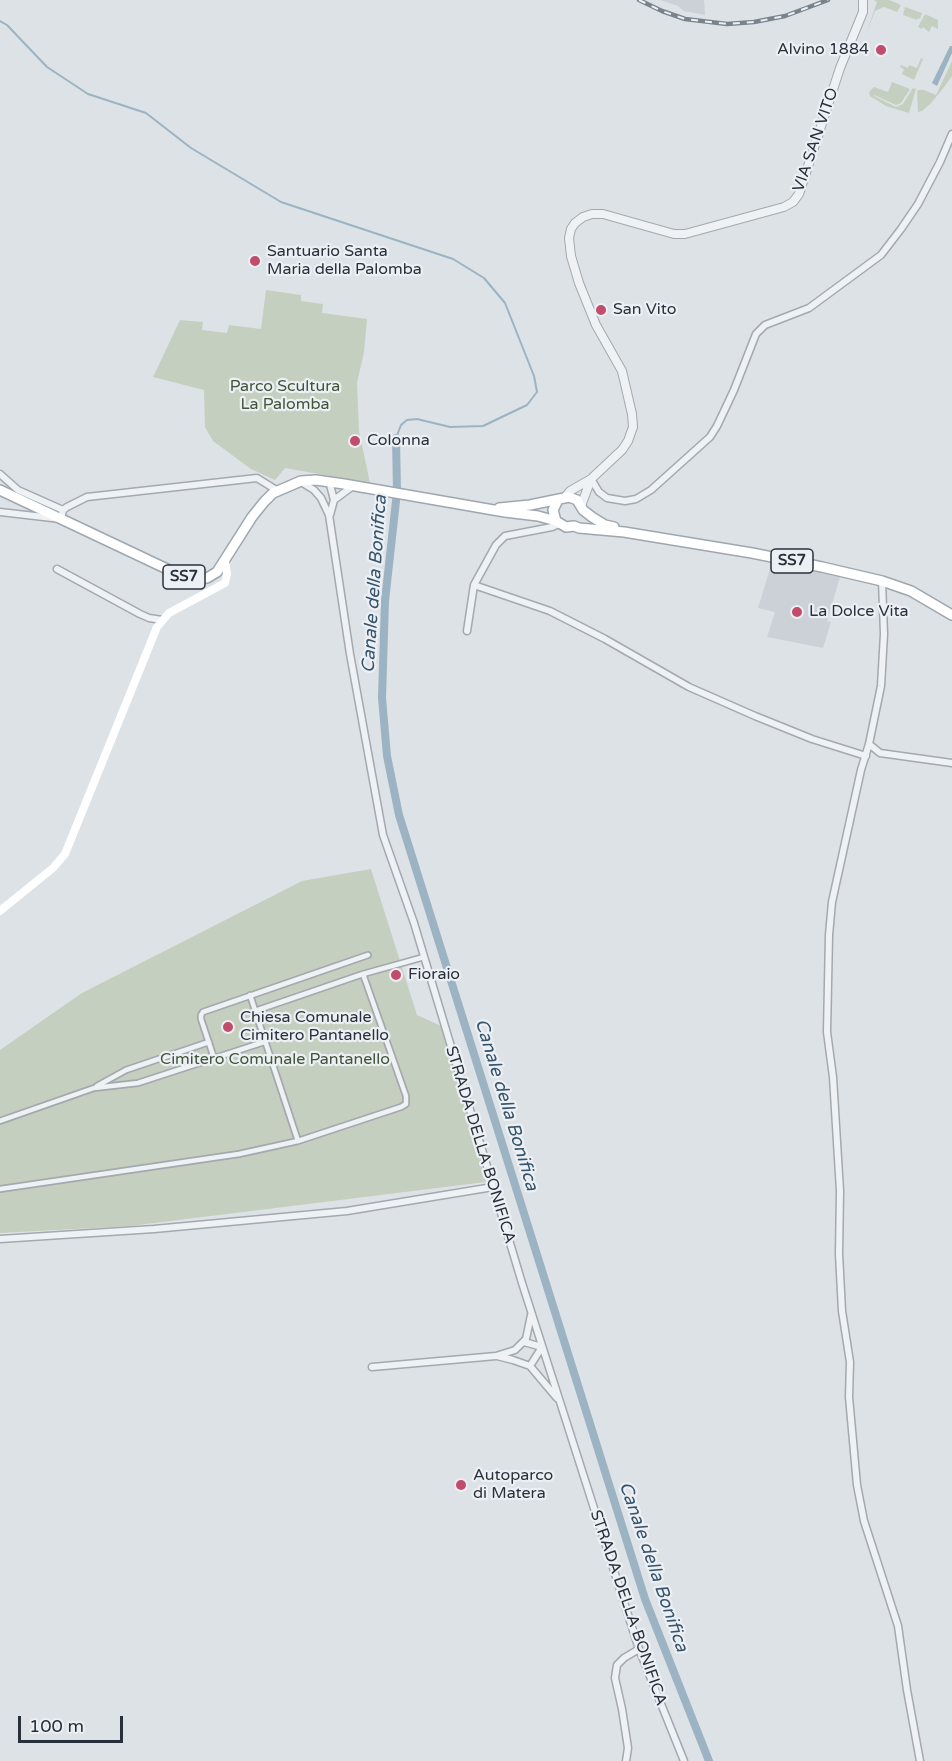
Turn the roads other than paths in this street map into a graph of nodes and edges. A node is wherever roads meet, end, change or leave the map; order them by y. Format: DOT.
graph roads {
  1 [pos="863,0"];
  2 [pos="952,134"];
  3 [pos="0,474"];
  4 [pos="591,479"];
  5 [pos="301,481"];
  6 [pos="328,481"];
  7 [pos="354,485"];
  8 [pos="0,490"];
  9 [pos="278,491"];
  10 [pos="321,498"];
  11 [pos="562,499"];
  12 [pos="334,500"];
  13 [pos="582,508"];
  14 [pos="492,509"];
  15 [pos="0,512"];
  16 [pos="62,515"];
  17 [pos="329,515"];
  18 [pos="557,523"];
  19 [pos="574,526"];
  20 [pos="624,532"];
  21 [pos="225,561"];
  22 [pos="57,569"];
  23 [pos="882,581"];
  24 [pos="474,585"];
  25 [pos="952,615"];
  26 [pos="162,620"];
  27 [pos="467,631"];
  28 [pos="869,744"];
  29 [pos="866,756"];
  30 [pos="952,763"];
  31 [pos="0,911"];
  32 [pos="368,955"];
  33 [pos="424,957"];
  34 [pos="363,974"];
  35 [pos="250,995"];
  36 [pos="255,1011"];
  37 [pos="208,1042"];
  38 [pos="264,1042"];
  39 [pos="214,1058"];
  40 [pos="94,1088"];
  41 [pos="0,1121"];
  42 [pos="298,1141"];
  43 [pos="493,1187"];
  44 [pos="0,1189"];
  45 [pos="0,1239"];
  46 [pos="531,1312"];
  47 [pos="524,1342"];
  48 [pos="542,1347"];
  49 [pos="496,1356"];
  50 [pos="530,1366"];
  51 [pos="372,1367"];
  52 [pos="559,1399"];
  53 [pos="639,1649"];
  54 [pos="626,1761"];
  55 [pos="684,1761"];
  56 [pos="920,1761"];
  1 -- 4 [label="street, VIA SAN VITO"];
  2 -- 4 [label="street"];
  3 -- 16 [label="street"];
  4 -- 11 [label="street, VIA SAN VITO"];
  4 -- 13 [label="street, VIA SAN VITO"];
  5 -- 6 [label="main road, SS7"];
  5 -- 9 [label="main road, SS7"];
  5 -- 10 [label="street"];
  6 -- 7 [label="main road, SS7"];
  6 -- 10 [label="street"];
  6 -- 12 [label="street"];
  7 -- 12 [label="street"];
  7 -- 14 [label="main road, SS7"];
  8 -- 16 [label="main road, SS7"];
  9 -- 16 [label="street"];
  9 -- 21 [label="main road, SS7"];
  10 -- 17 [label="street"];
  11 -- 13 [label="main road, SS7"];
  11 -- 14 [label="main road, SS7"];
  11 -- 18 [label="main road"];
  12 -- 17 [label="street"];
  13 -- 19 [label="main road"];
  13 -- 20 [label="main road, SS7"];
  14 -- 18 [label="main road, SS7"];
  15 -- 16 [label="street"];
  16 -- 21 [label="main road, SS7"];
  17 -- 33 [label="street, STRADA DELLA BONIFICA"];
  18 -- 19 [label="main road, SS7"];
  18 -- 24 [label="street"];
  19 -- 20 [label="main road, SS7"];
  20 -- 23 [label="main road, SS7"];
  21 -- 26 [label="main road"];
  22 -- 26 [label="street"];
  23 -- 25 [label="main road, SS7"];
  23 -- 28 [label="street"];
  24 -- 27 [label="street"];
  24 -- 29 [label="street"];
  26 -- 31 [label="main road"];
  28 -- 29 [label="street"];
  28 -- 30 [label="street"];
  29 -- 56 [label="street"];
  32 -- 35 [label="street"];
  33 -- 34 [label="street"];
  33 -- 43 [label="street, STRADA DELLA BONIFICA"];
  34 -- 36 [label="street"];
  34 -- 42 [label="street"];
  35 -- 36 [label="street"];
  35 -- 37 [label="street"];
  36 -- 38 [label="street"];
  37 -- 39 [label="street"];
  37 -- 40 [label="street"];
  38 -- 39 [label="street"];
  38 -- 42 [label="street"];
  39 -- 40 [label="street"];
  40 -- 41 [label="street"];
  42 -- 44 [label="street"];
  43 -- 45 [label="street"];
  43 -- 46 [label="street, STRADA DELLA BONIFICA"];
  46 -- 47 [label="street"];
  46 -- 48 [label="street, STRADA DELLA BONIFICA"];
  47 -- 48 [label="street"];
  47 -- 49 [label="street"];
  48 -- 50 [label="street"];
  48 -- 52 [label="street, STRADA DELLA BONIFICA"];
  49 -- 50 [label="street"];
  49 -- 51 [label="street"];
  50 -- 52 [label="street"];
  52 -- 53 [label="street, STRADA DELLA BONIFICA"];
  53 -- 54 [label="street"];
  53 -- 55 [label="street, STRADA DELLA BONIFICA"];
}
